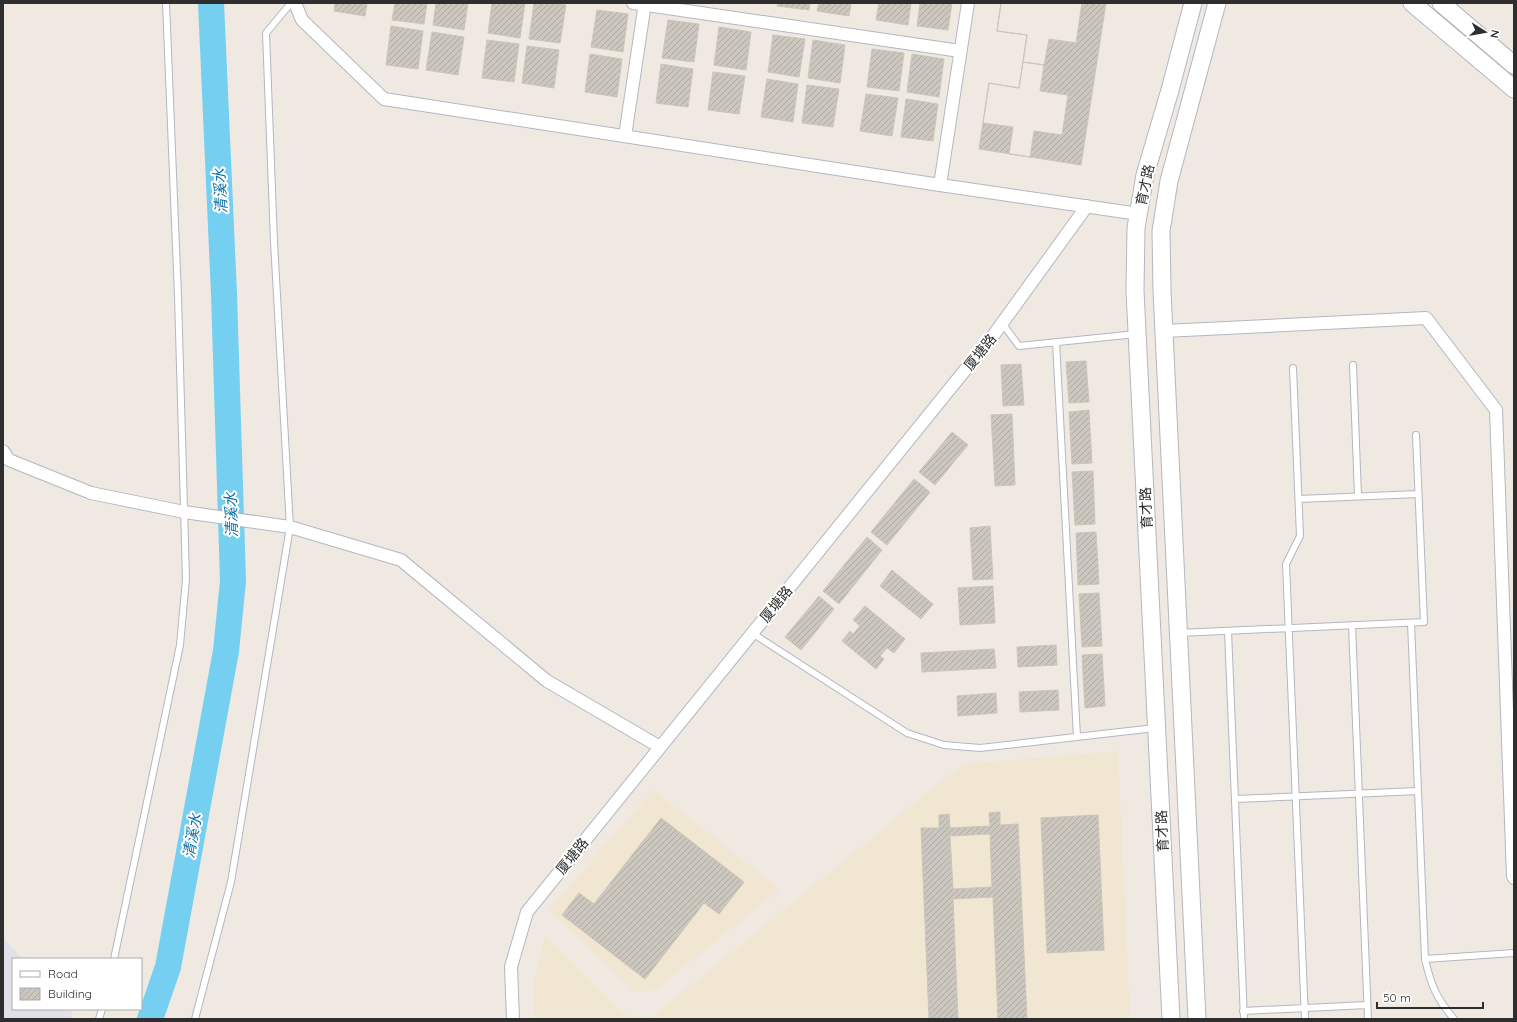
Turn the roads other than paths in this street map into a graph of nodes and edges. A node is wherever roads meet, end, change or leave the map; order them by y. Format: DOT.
graph roads {
  1 [pos="166,3"];
  2 [pos="291,3"];
  3 [pos="295,3"];
  4 [pos="968,3"];
  5 [pos="1193,3"];
  6 [pos="1217,3"];
  7 [pos="1412,3"];
  8 [pos="1441,3"];
  9 [pos="641,4"];
  10 [pos="960,51"];
  11 [pos="1514,65"];
  12 [pos="1514,90"];
  13 [pos="625,136"];
  14 [pos="940,185"];
  15 [pos="1087,206"];
  16 [pos="1139,214"];
  17 [pos="1002,323"];
  18 [pos="1164,331"];
  19 [pos="1138,334"];
  20 [pos="1056,342"];
  21 [pos="1353,365"];
  22 [pos="1293,368"];
  23 [pos="1416,435"];
  24 [pos="3,452"];
  25 [pos="1418,494"];
  26 [pos="1358,496"];
  27 [pos="1299,499"];
  28 [pos="184,512"];
  29 [pos="290,527"];
  30 [pos="1411,623"];
  31 [pos="1352,625"];
  32 [pos="1290,628"];
  33 [pos="1228,630"];
  34 [pos="1179,632"];
  35 [pos="752,633"];
  36 [pos="1157,727"];
  37 [pos="1077,737"];
  38 [pos="660,747"];
  39 [pos="1418,791"];
  40 [pos="1358,794"];
  41 [pos="1296,796"];
  42 [pos="1235,799"];
  43 [pos="1514,878"];
  44 [pos="1514,952"];
  45 [pos="114,958"];
  46 [pos="1425,959"];
  47 [pos="1367,1005"];
  48 [pos="1305,1008"];
  49 [pos="1243,1011"];
  50 [pos="195,1019"];
  51 [pos="513,1019"];
  52 [pos="1171,1019"];
  53 [pos="1197,1019"];
  54 [pos="1244,1019"];
  55 [pos="1305,1019"];
  56 [pos="1368,1019"];
  57 [pos="1454,1019"];
  1 -- 28 [label="lane"];
  2 -- 29 [label="lane"];
  3 -- 13 [label="street"];
  4 -- 10 [label="street"];
  5 -- 16 [label="main road, 育才路"];
  6 -- 18 [label="main road, 育才路"];
  7 -- 12 [label="main road"];
  8 -- 11 [label="main road"];
  9 -- 10 [label="street"];
  9 -- 13 [label="street"];
  10 -- 14 [label="street"];
  13 -- 14 [label="street"];
  14 -- 15 [label="street"];
  15 -- 16 [label="street"];
  15 -- 17 [label="street, 厦塘路"];
  16 -- 19 [label="main road, 育才路"];
  17 -- 20 [label="lane"];
  17 -- 35 [label="street, 厦塘路"];
  18 -- 34 [label="main road, 育才路"];
  18 -- 43 [label="street"];
  19 -- 20 [label="lane"];
  19 -- 36 [label="main road, 育才路"];
  20 -- 37 [label="lane"];
  21 -- 26 [label="lane"];
  22 -- 27 [label="lane"];
  23 -- 25 [label="lane"];
  24 -- 28 [label="street"];
  25 -- 26 [label="lane"];
  25 -- 30 [label="lane"];
  26 -- 27 [label="lane"];
  27 -- 32 [label="lane"];
  28 -- 29 [label="street"];
  28 -- 45 [label="lane"];
  29 -- 38 [label="street"];
  29 -- 50 [label="lane"];
  30 -- 31 [label="lane"];
  30 -- 39 [label="lane"];
  31 -- 32 [label="lane"];
  31 -- 40 [label="lane"];
  32 -- 33 [label="lane"];
  32 -- 41 [label="lane"];
  33 -- 34 [label="lane"];
  33 -- 42 [label="lane"];
  34 -- 53 [label="main road, 育才路"];
  35 -- 37 [label="lane"];
  35 -- 38 [label="street, 厦塘路"];
  36 -- 37 [label="lane"];
  36 -- 52 [label="main road, 育才路"];
  38 -- 51 [label="street, 厦塘路"];
  39 -- 40 [label="lane"];
  39 -- 46 [label="lane"];
  40 -- 41 [label="lane"];
  40 -- 47 [label="lane"];
  41 -- 42 [label="lane"];
  41 -- 48 [label="lane"];
  42 -- 49 [label="lane"];
  44 -- 46 [label="lane"];
  46 -- 57 [label="lane"];
  47 -- 48 [label="lane"];
  47 -- 56 [label="lane"];
  48 -- 49 [label="lane"];
  48 -- 55 [label="lane"];
  49 -- 54 [label="lane"];
}
